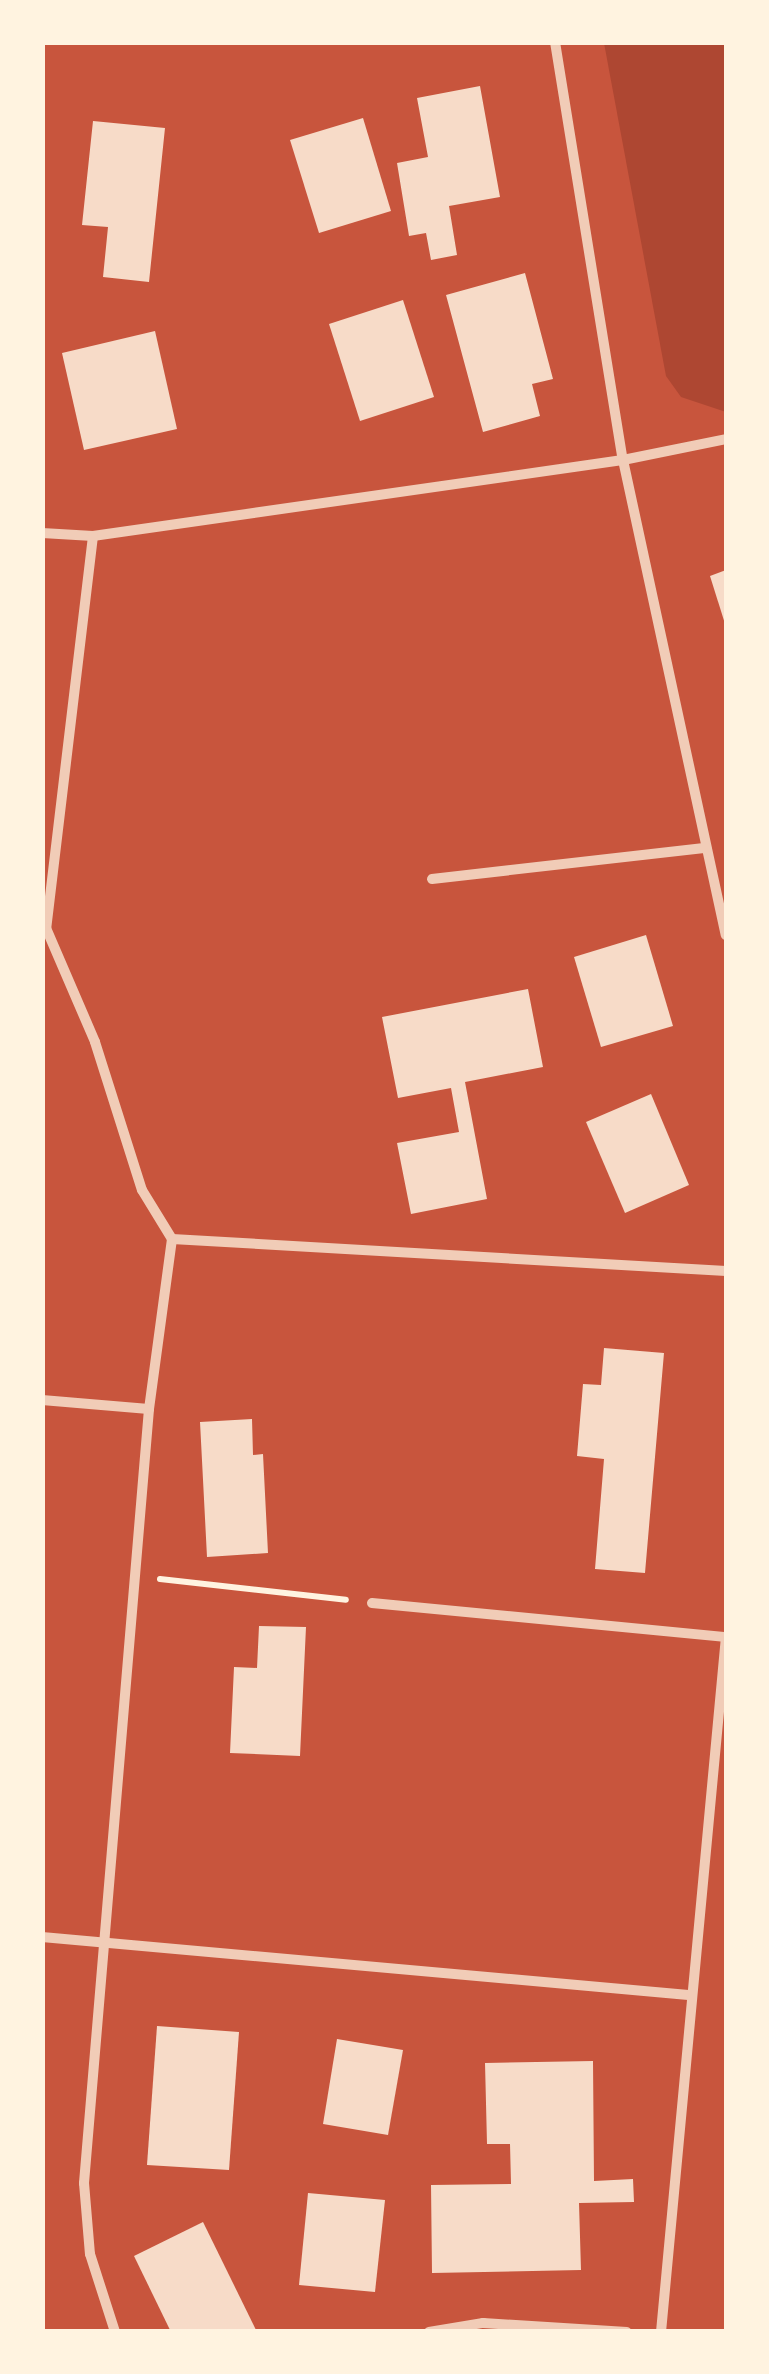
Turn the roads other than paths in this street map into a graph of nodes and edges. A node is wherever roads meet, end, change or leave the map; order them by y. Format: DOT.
graph roads {
  1 [pos="554,42"];
  2 [pos="726,439"];
  3 [pos="623,460"];
  4 [pos="42,533"];
  5 [pos="93,536"];
  6 [pos="706,848"];
  7 [pos="432,879"];
  8 [pos="44,927"];
  9 [pos="726,935"];
  10 [pos="172,1239"];
  11 [pos="726,1271"];
  12 [pos="42,1400"];
  13 [pos="149,1409"];
  14 [pos="372,1603"];
  15 [pos="726,1637"];
  16 [pos="42,1937"];
  17 [pos="101,1946"];
  18 [pos="688,1995"];
  19 [pos="115,2332"];
  20 [pos="429,2332"];
  21 [pos="627,2332"];
  22 [pos="661,2332"];
  1 -- 3 [label="street"];
  2 -- 3 [label="street"];
  3 -- 5 [label="street"];
  3 -- 6 [label="street"];
  4 -- 5 [label="street"];
  5 -- 8 [label="street"];
  6 -- 7 [label="street"];
  6 -- 9 [label="street"];
  8 -- 10 [label="street"];
  10 -- 11 [label="street"];
  10 -- 13 [label="street"];
  12 -- 13 [label="street"];
  13 -- 17 [label="street"];
  14 -- 15 [label="street"];
  15 -- 18 [label="street"];
  16 -- 17 [label="street"];
  17 -- 18 [label="street"];
  17 -- 19 [label="street"];
  18 -- 22 [label="street"];
  20 -- 21 [label="street"];
}
